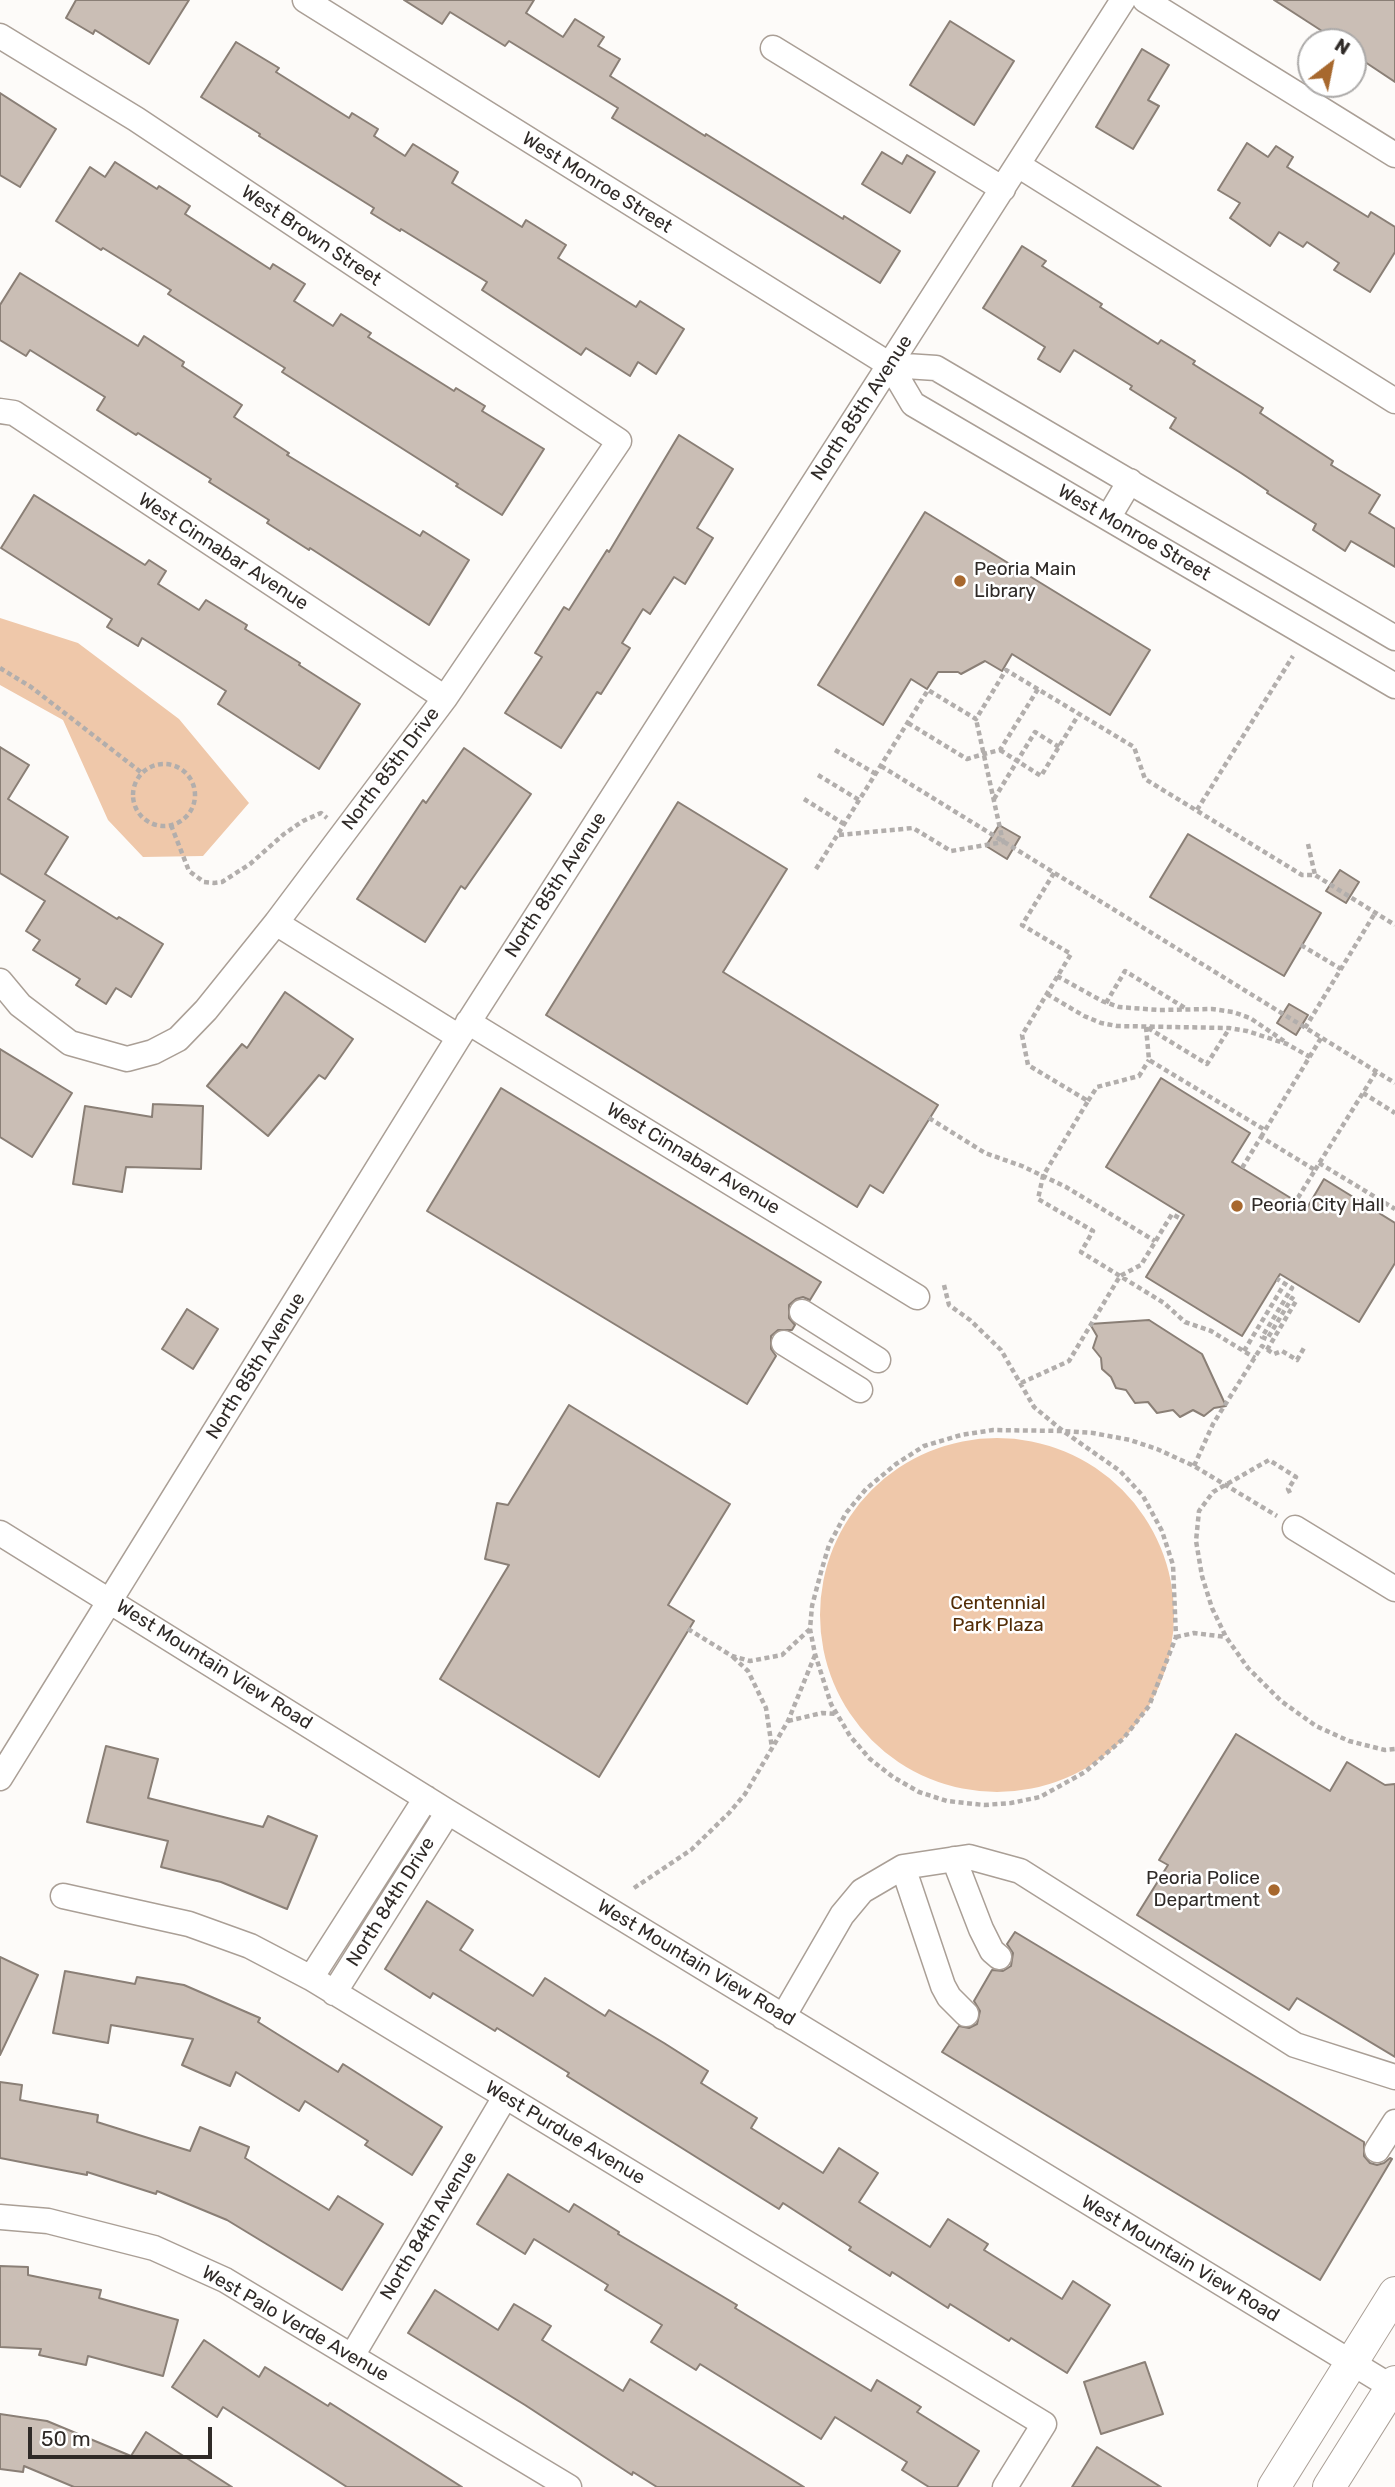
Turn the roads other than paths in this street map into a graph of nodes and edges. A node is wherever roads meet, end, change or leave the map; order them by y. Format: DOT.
graph roads {
  1 [pos="305,0"];
  2 [pos="1123,0"];
  3 [pos="1145,0"];
  4 [pos="0,36"];
  5 [pos="773,48"];
  6 [pos="1395,155"];
  7 [pos="1018,165"];
  8 [pos="1003,189"];
  9 [pos="890,365"];
  10 [pos="1395,401"];
  11 [pos="0,411"];
  12 [pos="619,442"];
  13 [pos="1130,481"];
  14 [pos="1108,518"];
  15 [pos="1320,594"];
  16 [pos="1301,631"];
  17 [pos="1395,638"];
  18 [pos="1395,686"];
  19 [pos="445,698"];
  20 [pos="276,923"];
  21 [pos="0,981"];
  22 [pos="463,1029"];
  23 [pos="917,1297"];
  24 [pos="802,1312"];
  25 [pos="784,1343"];
  26 [pos="878,1360"];
  27 [pos="860,1390"];
  28 [pos="1296,1528"];
  29 [pos="0,1533"];
  30 [pos="1395,1589"];
  31 [pos="111,1600"];
  32 [pos="0,1778"];
  33 [pos="426,1798"];
  34 [pos="448,1812"];
  35 [pos="954,1859"];
  36 [pos="903,1867"];
  37 [pos="380,1869"];
  38 [pos="403,1883"];
  39 [pos="63,1896"];
  40 [pos="999,1957"];
  41 [pos="311,1978"];
  42 [pos="334,1993"];
  43 [pos="966,2014"];
  44 [pos="783,2017"];
  45 [pos="1395,2077"];
  46 [pos="505,2097"];
  47 [pos="1395,2122"];
  48 [pos="1377,2150"];
  49 [pos="0,2217"];
  50 [pos="1395,2293"];
  51 [pos="352,2356"];
  52 [pos="1351,2363"];
  53 [pos="1394,2386"];
  54 [pos="552,2483"];
  55 [pos="1005,2487"];
  56 [pos="1273,2487"];
  57 [pos="1329,2487"];
  1 -- 9 [label="street, West Monroe Street"];
  2 -- 7 [label="street, North 85th Avenue"];
  3 -- 6 [label="street"];
  4 -- 12 [label="street, West Brown Street"];
  5 -- 8 [label="street"];
  7 -- 8 [label="street, North 85th Avenue"];
  7 -- 10 [label="street"];
  8 -- 9 [label="street, North 85th Avenue"];
  9 -- 13 [label="street, West Monroe Street"];
  9 -- 14 [label="street, West Monroe Street"];
  9 -- 22 [label="street, North 85th Avenue"];
  11 -- 19 [label="street, West Cinnabar Avenue"];
  12 -- 19 [label="street, North 85th Drive"];
  13 -- 14 [label="street"];
  13 -- 15 [label="street, West Monroe Street"];
  14 -- 16 [label="street, West Monroe Street"];
  15 -- 16 [label="street"];
  15 -- 17 [label="street, West Monroe Street"];
  16 -- 18 [label="street, West Monroe Street"];
  19 -- 20 [label="street, North 85th Drive"];
  20 -- 21 [label="street, North 85th Drive"];
  20 -- 22 [label="street, West Cinnabar Avenue"];
  22 -- 23 [label="street, West Cinnabar Avenue"];
  22 -- 31 [label="street, North 85th Avenue"];
  24 -- 26 [label="street"];
  25 -- 27 [label="street"];
  28 -- 30 [label="street"];
  29 -- 31 [label="street, West Mountain View Road"];
  31 -- 32 [label="street, North 85th Avenue"];
  31 -- 33 [label="street, West Mountain View Road"];
  33 -- 34 [label="street, West Mountain View Road"];
  33 -- 37 [label="street, North 84th Drive"];
  34 -- 38 [label="street, North 84th Drive"];
  34 -- 44 [label="street, West Mountain View Road"];
  35 -- 36 [label="street"];
  35 -- 40 [label="street"];
  35 -- 45 [label="street"];
  36 -- 43 [label="street"];
  36 -- 44 [label="street"];
  37 -- 38 [label="street"];
  37 -- 41 [label="street, North 84th Drive"];
  38 -- 42 [label="street, North 84th Drive"];
  39 -- 41 [label="street, West Purdue Avenue"];
  41 -- 42 [label="street, West Purdue Avenue"];
  42 -- 46 [label="street, West Purdue Avenue"];
  44 -- 52 [label="street, West Mountain View Road"];
  46 -- 51 [label="street, North 84th Avenue"];
  46 -- 55 [label="street, West Purdue Avenue"];
  47 -- 48 [label="street"];
  49 -- 51 [label="street, West Palo Verde Avenue"];
  50 -- 52 [label="main road"];
  51 -- 54 [label="street, West Palo Verde Avenue"];
  52 -- 53 [label="street, West Mountain View Road"];
  52 -- 56 [label="main road"];
  53 -- 57 [label="main road"];
}
